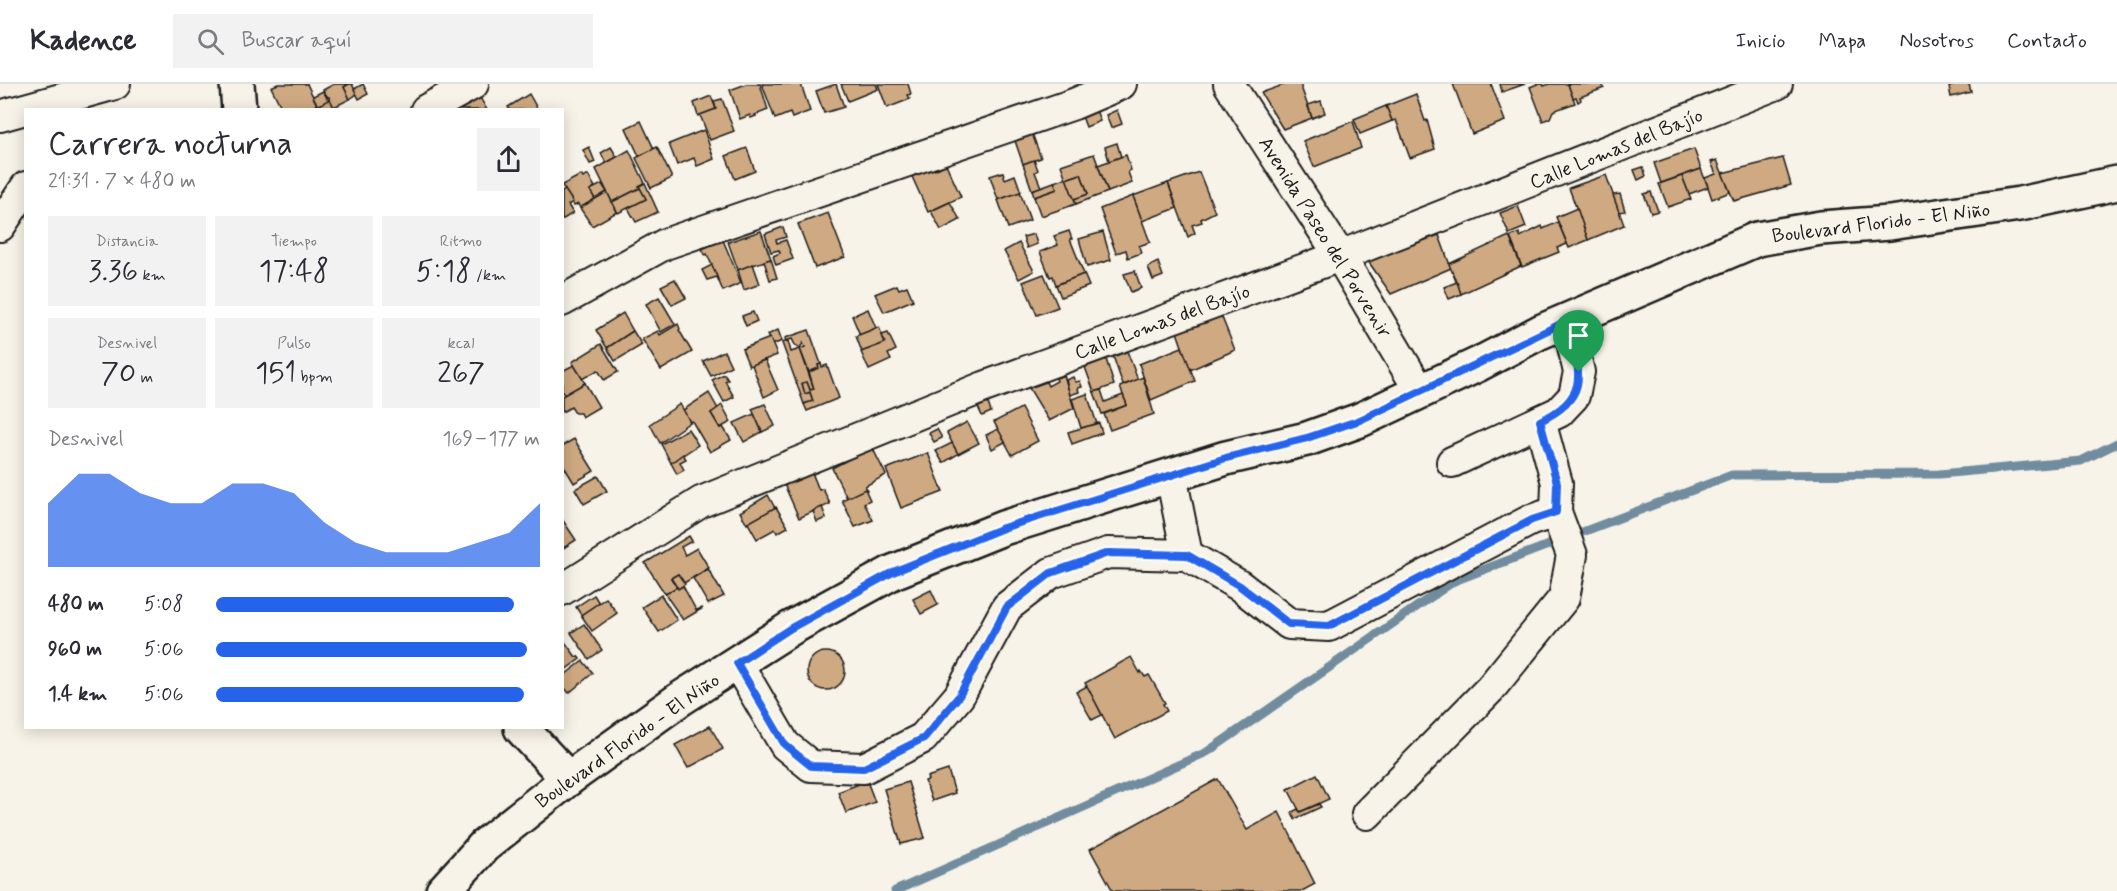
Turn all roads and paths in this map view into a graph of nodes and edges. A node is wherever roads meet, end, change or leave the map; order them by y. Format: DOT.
graph roads {
  1 [pos="115,84"];
  2 [pos="237,84"];
  3 [pos="473,84"];
  4 [pos="1121,84"];
  5 [pos="1229,84"];
  6 [pos="1777,84"];
  7 [pos="77,101"];
  8 [pos="41,108"];
  9 [pos="239,108"];
  10 [pos="430,108"];
  11 [pos="24,111"];
  12 [pos="0,116"];
  13 [pos="2117,183"];
  14 [pos="24,190"];
  15 [pos="0,226"];
  16 [pos="1340,256"];
  17 [pos="564,300"];
  18 [pos="1567,321"];
  19 [pos="1420,391"];
  20 [pos="1540,421"];
  21 [pos="1452,462"];
  22 [pos="1171,475"];
  23 [pos="1556,512"];
  24 [pos="1187,555"];
  25 [pos="564,589"];
  26 [pos="737,663"];
  27 [pos="522,729"];
  28 [pos="568,779"];
  29 [pos="1367,814"];
  30 [pos="443,891"];
  1 -- 7 [label="street"];
  2 -- 9 [label="main road"];
  3 -- 10 [label="street"];
  4 -- 17 [label="street"];
  5 -- 16 [label="street, Avenida Paseo del Porvenir"];
  6 -- 16 [label="street, Calle Lomas del Bajío"];
  7 -- 8 [label="street"];
  11 -- 12 [label="street"];
  13 -- 18 [label="main road, Boulevard Florido - El Niño"];
  14 -- 15 [label="street"];
  16 -- 19 [label="street, Avenida Paseo del Porvenir"];
  16 -- 25 [label="street, Calle Lomas del Bajío"];
  18 -- 19 [label="main road, Boulevard Florido - El Niño"];
  18 -- 20 [label="street"];
  19 -- 22 [label="main road, Boulevard Florido - El Niño"];
  20 -- 21 [label="street"];
  20 -- 23 [label="street"];
  22 -- 24 [label="street"];
  22 -- 26 [label="main road, Boulevard Florido - El Niño"];
  23 -- 24 [label="street"];
  23 -- 29 [label="street"];
  24 -- 26 [label="street"];
  26 -- 28 [label="main road, Boulevard Florido - El Niño"];
  27 -- 28 [label="main road"];
  28 -- 30 [label="main road, Boulevard Florido - El Niño"];
}
